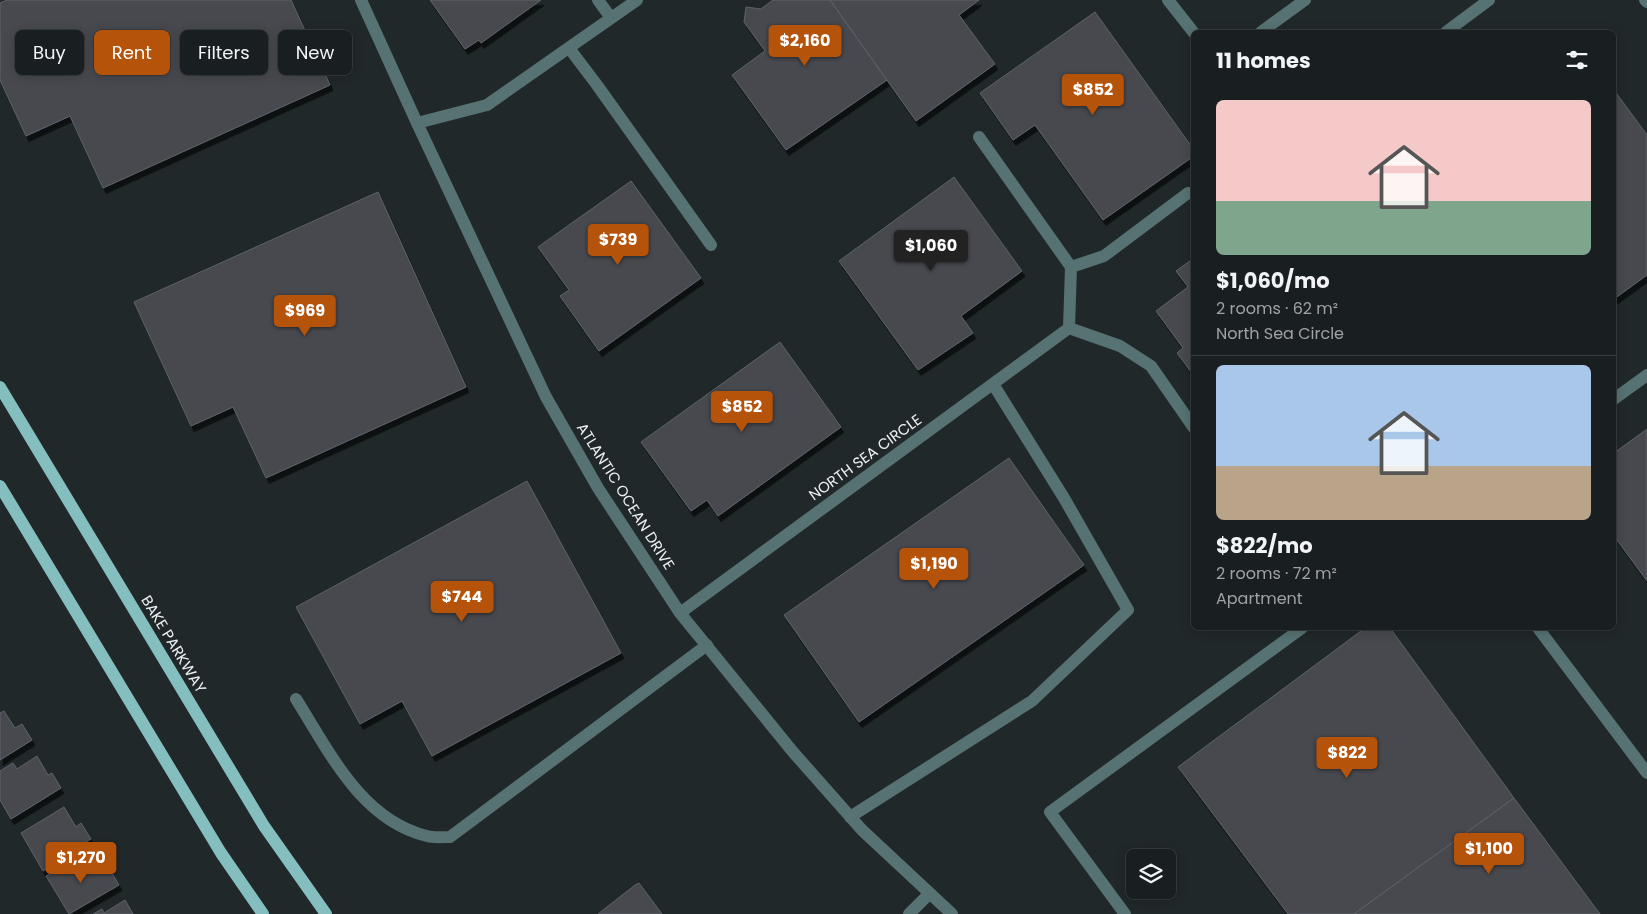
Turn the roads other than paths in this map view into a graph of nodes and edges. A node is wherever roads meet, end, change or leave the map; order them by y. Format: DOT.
graph roads {
  1 [pos="361,0"];
  2 [pos="598,0"];
  3 [pos="637,0"];
  4 [pos="1168,0"];
  5 [pos="1305,0"];
  6 [pos="1488,0"];
  7 [pos="611,18"];
  8 [pos="1192,30"];
  9 [pos="1264,30"];
  10 [pos="1449,30"];
  11 [pos="569,48"];
  12 [pos="417,123"];
  13 [pos="980,137"];
  14 [pos="1188,193"];
  15 [pos="712,245"];
  16 [pos="1071,267"];
  17 [pos="1069,328"];
  18 [pos="1647,375"];
  19 [pos="993,384"];
  20 [pos="0,387"];
  21 [pos="1616,398"];
  22 [pos="1191,424"];
  23 [pos="0,486"];
  24 [pos="680,613"];
  25 [pos="1299,630"];
  26 [pos="1540,630"];
  27 [pos="707,646"];
  28 [pos="296,699"];
  29 [pos="1647,773"];
  30 [pos="850,817"];
  31 [pos="929,894"];
  32 [pos="263,914"];
  33 [pos="326,914"];
  34 [pos="909,914"];
  35 [pos="952,914"];
  36 [pos="1126,914"];
  1 -- 12 [label="street, ATLANTIC OCEAN DRIVE"];
  2 -- 7 [label="street"];
  3 -- 7 [label="street"];
  4 -- 8 [label="street"];
  5 -- 9 [label="street"];
  6 -- 10 [label="street"];
  7 -- 11 [label="street"];
  11 -- 12 [label="street"];
  11 -- 15 [label="street"];
  12 -- 24 [label="street, ATLANTIC OCEAN DRIVE"];
  13 -- 16 [label="street"];
  14 -- 16 [label="street"];
  16 -- 17 [label="street"];
  17 -- 19 [label="street, NORTH SEA CIRCLE"];
  17 -- 22 [label="street"];
  18 -- 21 [label="street"];
  19 -- 24 [label="street, NORTH SEA CIRCLE"];
  19 -- 30 [label="street"];
  20 -- 33 [label="main road, BAKE PARKWAY"];
  23 -- 32 [label="main road"];
  24 -- 27 [label="street, ATLANTIC OCEAN DRIVE"];
  25 -- 36 [label="street"];
  26 -- 29 [label="street"];
  27 -- 28 [label="street"];
  27 -- 30 [label="street, ATLANTIC OCEAN DRIVE"];
  30 -- 31 [label="street, ATLANTIC OCEAN DRIVE"];
  31 -- 34 [label="street"];
  31 -- 35 [label="street, ATLANTIC OCEAN DRIVE"];
}
